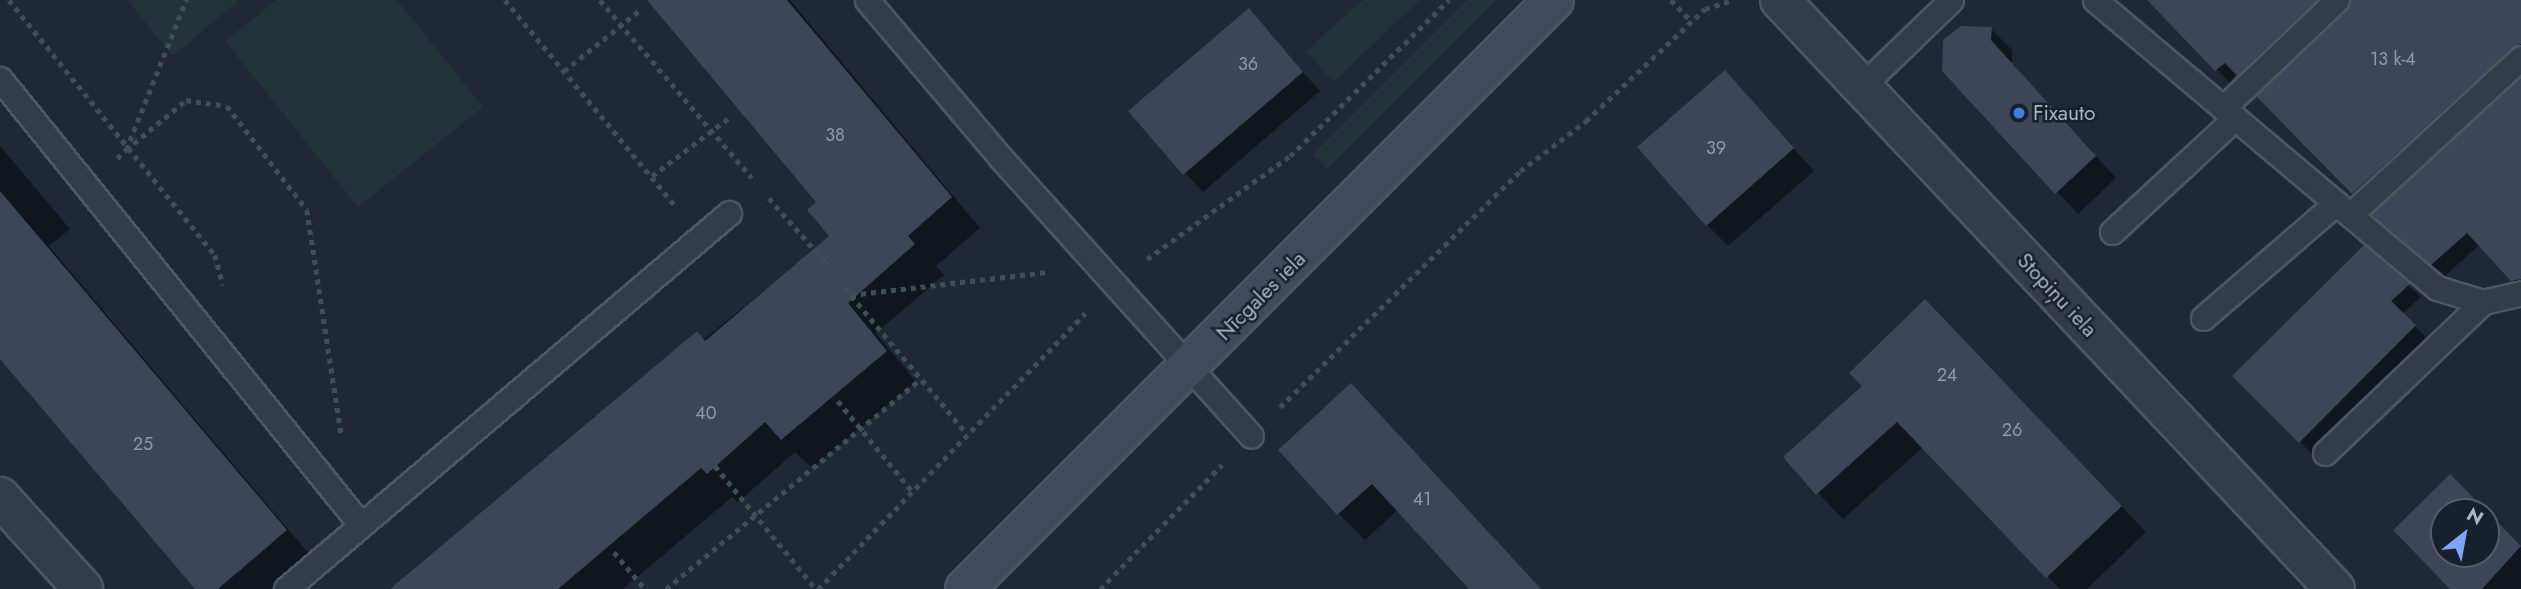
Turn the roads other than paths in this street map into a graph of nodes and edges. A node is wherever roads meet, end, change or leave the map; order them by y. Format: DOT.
graph roads {
  1 [pos="867,0"];
  2 [pos="1554,0"];
  3 [pos="1780,0"];
  4 [pos="1951,0"];
  5 [pos="2095,0"];
  6 [pos="2337,0"];
  7 [pos="2521,58"];
  8 [pos="0,79"];
  9 [pos="1861,88"];
  10 [pos="2229,113"];
  11 [pos="2343,209"];
  12 [pos="729,213"];
  13 [pos="2112,232"];
  14 [pos="2521,293"];
  15 [pos="2483,302"];
  16 [pos="2203,318"];
  17 [pos="1191,367"];
  18 [pos="1251,436"];
  19 [pos="2325,453"];
  20 [pos="0,497"];
  21 [pos="361,525"];
  22 [pos="83,589"];
  23 [pos="286,589"];
  24 [pos="965,589"];
  25 [pos="2335,589"];
  1 -- 17 [label="lane"];
  2 -- 17 [label="street, Nīcgales iela"];
  3 -- 9 [label="street, Stopiņu iela"];
  4 -- 9 [label="lane"];
  5 -- 10 [label="lane"];
  6 -- 10 [label="lane"];
  7 -- 11 [label="lane"];
  8 -- 21 [label="lane"];
  9 -- 25 [label="street, Stopiņu iela"];
  10 -- 11 [label="lane"];
  10 -- 13 [label="lane"];
  11 -- 15 [label="lane"];
  11 -- 16 [label="lane"];
  12 -- 21 [label="lane"];
  14 -- 15 [label="lane"];
  15 -- 19 [label="lane"];
  17 -- 18 [label="lane"];
  17 -- 24 [label="street, Nīcgales iela"];
  20 -- 22 [label="street"];
  21 -- 23 [label="lane"];
}
